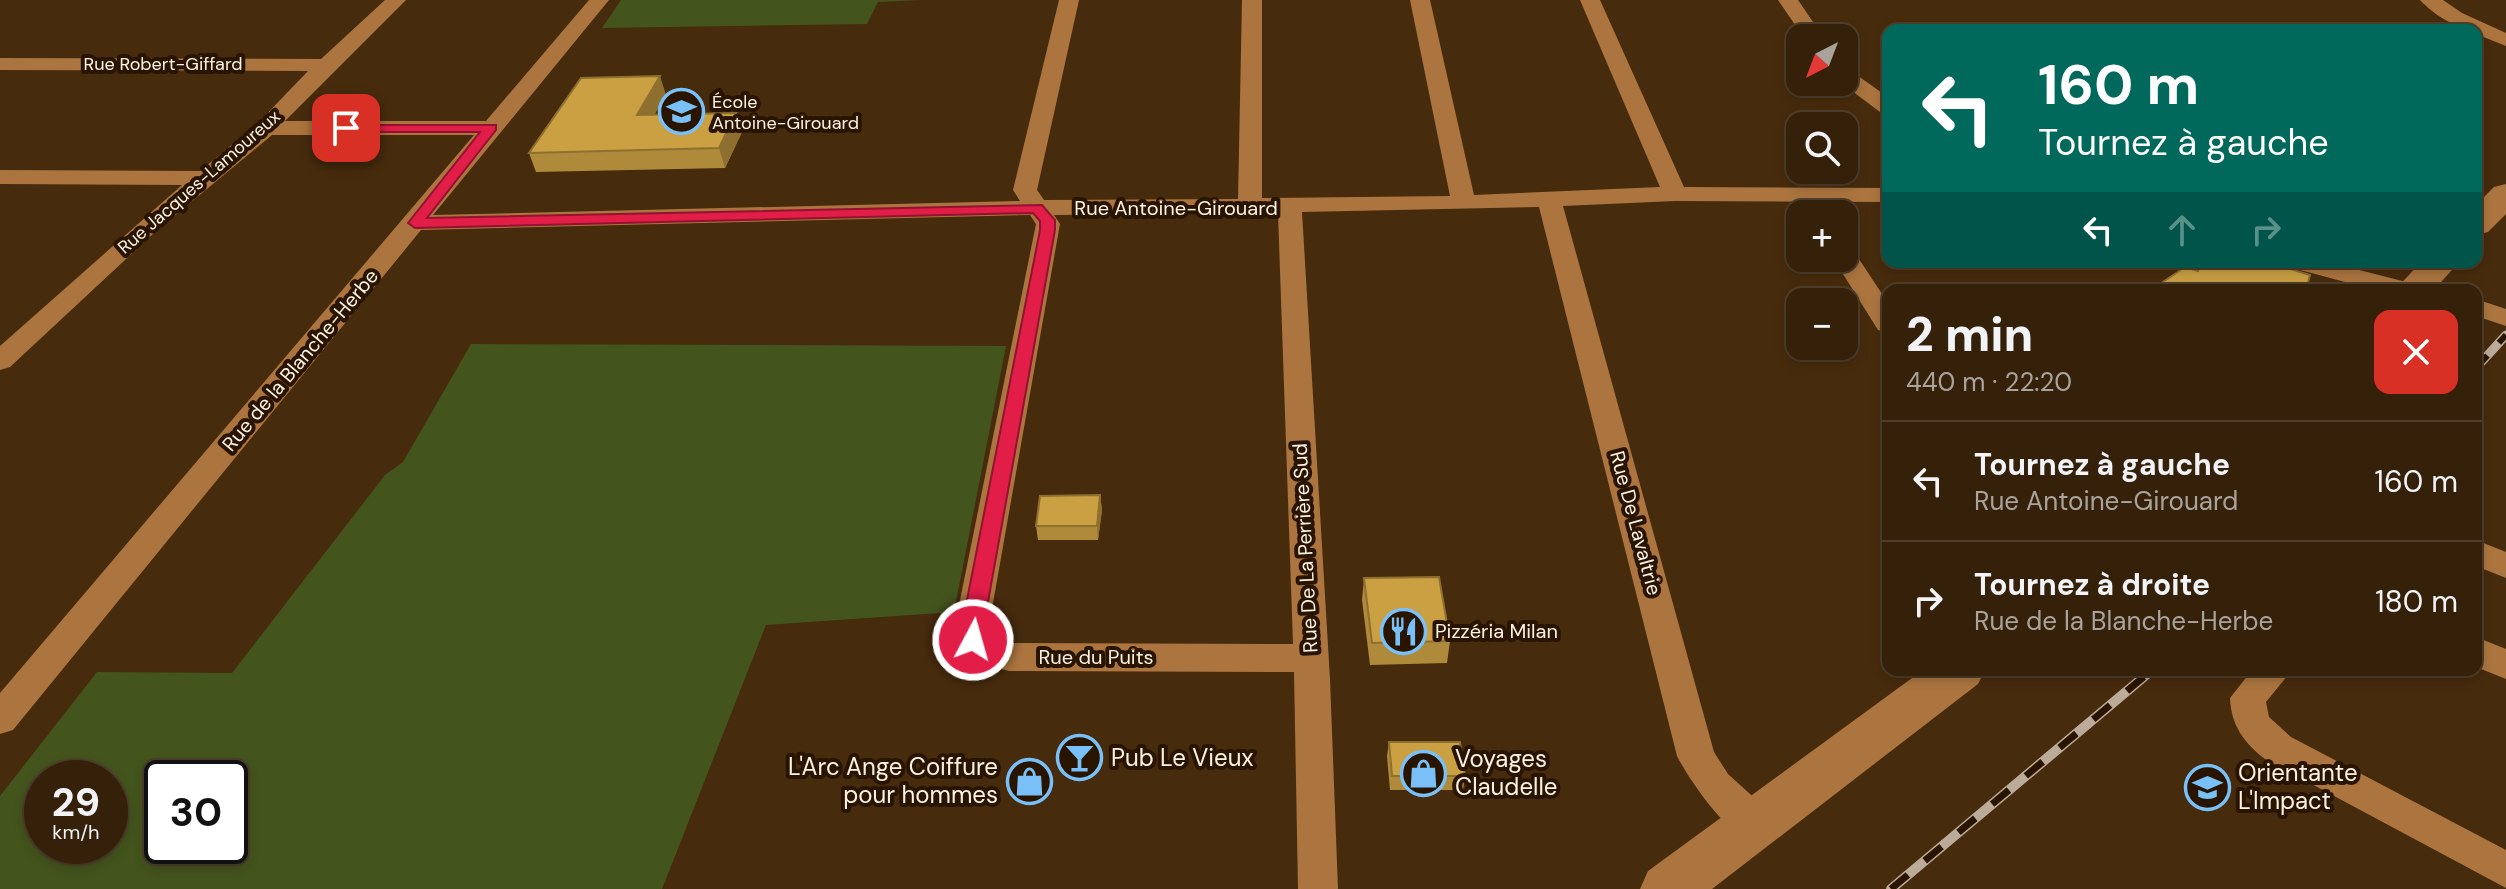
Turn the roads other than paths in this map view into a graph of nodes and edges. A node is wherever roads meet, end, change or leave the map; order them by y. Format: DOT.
graph roads {
  1 [pos="396,0"];
  2 [pos="599,0"];
  3 [pos="1069,0"];
  4 [pos="1252,0"];
  5 [pos="1420,0"];
  6 [pos="1590,0"];
  7 [pos="1788,0"];
  8 [pos="2430,0"];
  9 [pos="1804,24"];
  10 [pos="2471,24"];
  11 [pos="2482,29"];
  12 [pos="2506,40"];
  13 [pos="0,64"];
  14 [pos="326,65"];
  15 [pos="1858,85"];
  16 [pos="1882,103"];
  17 [pos="266,128"];
  18 [pos="491,128"];
  19 [pos="0,177"];
  20 [pos="204,178"];
  21 [pos="1675,194"];
  22 [pos="2506,194"];
  23 [pos="1882,196"];
  24 [pos="1850,200"];
  25 [pos="1550,201"];
  26 [pos="1464,203"];
  27 [pos="1786,203"];
  28 [pos="1250,206"];
  29 [pos="1290,207"];
  30 [pos="1037,209"];
  31 [pos="2482,219"];
  32 [pos="415,223"];
  33 [pos="2321,268"];
  34 [pos="2435,268"];
  35 [pos="1855,272"];
  36 [pos="2382,284"];
  37 [pos="2419,284"];
  38 [pos="2482,309"];
  39 [pos="1882,315"];
  40 [pos="2506,318"];
  41 [pos="0,361"];
  42 [pos="2482,555"];
  43 [pos="2506,566"];
  44 [pos="2482,654"];
  45 [pos="1310,658"];
  46 [pos="2506,665"];
  47 [pos="1952,676"];
  48 [pos="2268,676"];
  49 [pos="0,719"];
  50 [pos="1757,825"];
  51 [pos="2506,870"];
  52 [pos="1318,889"];
  53 [pos="1668,889"];
  1 -- 14 [label="street, Rue Jacques-Lamoureux"];
  2 -- 18 [label="street, Rue de la Blanche-Herbe"];
  3 -- 30 [label="street, Rue du Puits"];
  4 -- 28 [label="street"];
  5 -- 26 [label="street"];
  6 -- 21 [label="street"];
  7 -- 9 [label="street"];
  8 -- 10 [label="street"];
  11 -- 12 [label="street"];
  13 -- 14 [label="street, Rue Robert-Giffard"];
  14 -- 17 [label="street, Rue Jacques-Lamoureux"];
  15 -- 16 [label="street"];
  17 -- 18 [label="street"];
  17 -- 20 [label="street, Rue Jacques-Lamoureux"];
  18 -- 32 [label="street, Rue de la Blanche-Herbe"];
  19 -- 20 [label="street"];
  20 -- 41 [label="street, Rue Jacques-Lamoureux"];
  21 -- 25 [label="street, Rue Antoine-Girouard"];
  21 -- 27 [label="street, Rue Antoine-Girouard"];
  22 -- 31 [label="street"];
  23 -- 24 [label="street, Rue Antoine-Girouard"];
  25 -- 26 [label="street, Rue Antoine-Girouard"];
  25 -- 50 [label="street, Rue De Lavaltrie"];
  26 -- 29 [label="street, Rue Antoine-Girouard"];
  28 -- 29 [label="street, Rue Antoine-Girouard"];
  28 -- 30 [label="street, Rue Antoine-Girouard"];
  29 -- 45 [label="street, Rue De La Perrière Sud"];
  30 -- 32 [label="street, Rue Antoine-Girouard"];
  30 -- 45 [label="street, Rue du Puits"];
  32 -- 49 [label="street, Rue de la Blanche-Herbe"];
  33 -- 36 [label="street"];
  34 -- 37 [label="street"];
  35 -- 39 [label="street"];
  38 -- 40 [label="street"];
  42 -- 43 [label="street"];
  44 -- 46 [label="street"];
  45 -- 52 [label="street, Rue De La Perrière Sud"];
  47 -- 50 [label="street"];
  48 -- 51 [label="street"];
  50 -- 53 [label="street"];
}
